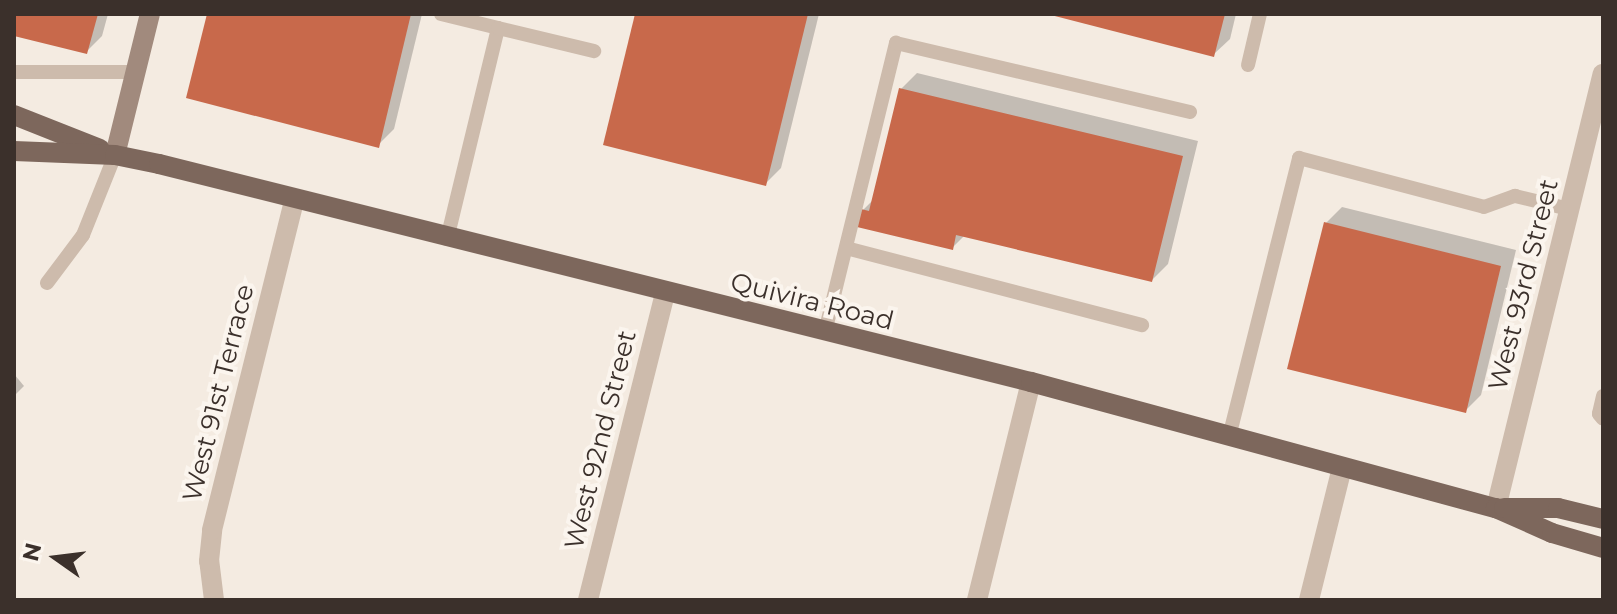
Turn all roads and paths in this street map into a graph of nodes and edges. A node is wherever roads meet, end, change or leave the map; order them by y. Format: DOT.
graph roads {
  1 [pos="150,14"];
  2 [pos="441,14"];
  3 [pos="1260,14"];
  4 [pos="498,28"];
  5 [pos="594,51"];
  6 [pos="1248,65"];
  7 [pos="14,72"];
  8 [pos="135,72"];
  9 [pos="1603,74"];
  10 [pos="1190,112"];
  11 [pos="14,115"];
  12 [pos="14,151"];
  13 [pos="115,155"];
  14 [pos="294,201"];
  15 [pos="1569,209"];
  16 [pos="447,239"];
  17 [pos="846,248"];
  18 [pos="47,283"];
  19 [pos="665,293"];
  20 [pos="1142,325"];
  21 [pos="825,332"];
  22 [pos="1031,382"];
  23 [pos="1603,396"];
  24 [pos="1603,419"];
  25 [pos="1229,437"];
  26 [pos="1342,468"];
  27 [pos="1496,508"];
  28 [pos="1603,519"];
  29 [pos="1603,548"];
  30 [pos="214,600"];
  31 [pos="588,600"];
  32 [pos="977,600"];
  33 [pos="1309,600"];
  1 -- 8 [label="street"];
  2 -- 4 [label="lane"];
  3 -- 6 [label="lane"];
  4 -- 5 [label="lane"];
  4 -- 16 [label="lane"];
  7 -- 8 [label="lane"];
  8 -- 13 [label="street"];
  9 -- 15 [label="street, West 93rd Street"];
  10 -- 17 [label="lane"];
  11 -- 13 [label="main road, Quivira Road"];
  12 -- 13 [label="main road, Quivira Road"];
  13 -- 14 [label="main road, Quivira Road"];
  13 -- 18 [label="lane"];
  14 -- 16 [label="main road, Quivira Road"];
  14 -- 30 [label="street, West 91st Terrace"];
  15 -- 25 [label="lane"];
  15 -- 27 [label="street, West 93rd Street"];
  16 -- 19 [label="main road, Quivira Road"];
  17 -- 20 [label="lane"];
  17 -- 21 [label="lane"];
  19 -- 21 [label="main road, Quivira Road"];
  19 -- 31 [label="street, West 92nd Street"];
  21 -- 22 [label="main road, Quivira Road"];
  22 -- 25 [label="main road, Quivira Road"];
  22 -- 32 [label="street"];
  23 -- 24 [label="lane"];
  25 -- 26 [label="main road, Quivira Road"];
  26 -- 27 [label="main road, Quivira Road"];
  26 -- 33 [label="street"];
  27 -- 28 [label="main road, Quivira Road"];
  27 -- 29 [label="main road, Quivira Road"];
}
